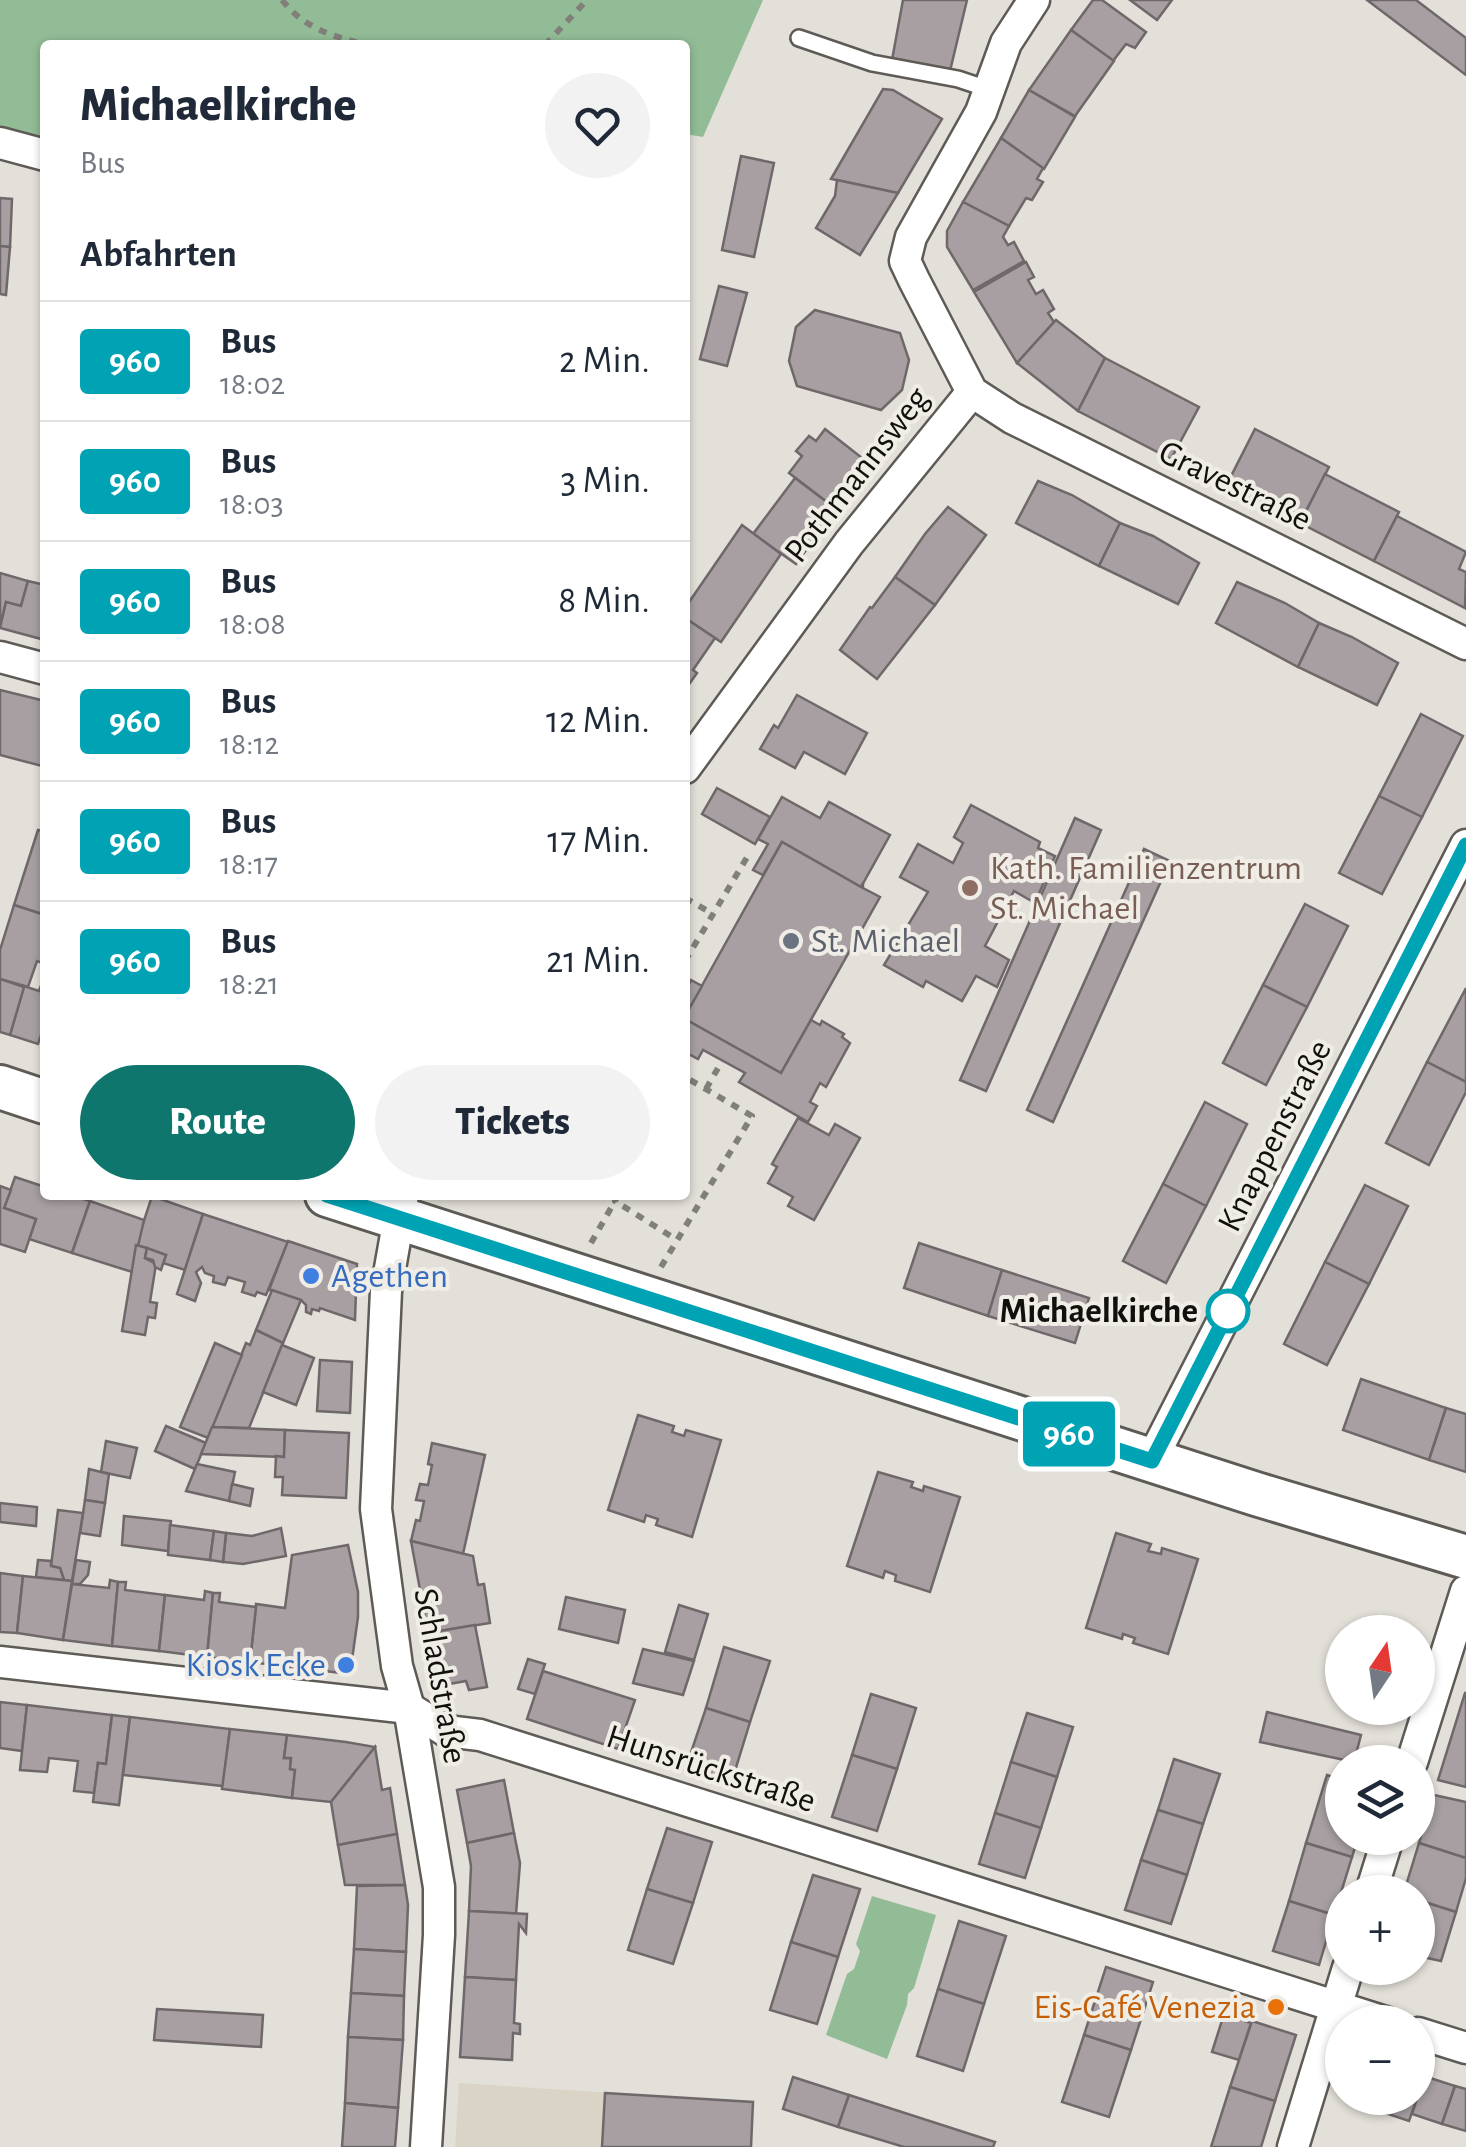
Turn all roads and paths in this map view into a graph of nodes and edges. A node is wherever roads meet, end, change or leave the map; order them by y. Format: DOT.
graph roads {
  1 [pos="282,0"];
  2 [pos="587,0"];
  3 [pos="1034,0"];
  4 [pos="799,38"];
  5 [pos="350,40"];
  6 [pos="549,40"];
  7 [pos="991,90"];
  8 [pos="0,143"];
  9 [pos="40,155"];
  10 [pos="972,392"];
  11 [pos="1466,644"];
  12 [pos="0,658"];
  13 [pos="40,668"];
  14 [pos="690,761"];
  15 [pos="1466,845"];
  16 [pos="749,854"];
  17 [pos="690,901"];
  18 [pos="713,914"];
  19 [pos="690,953"];
  20 [pos="722,1061"];
  21 [pos="690,1083"];
  22 [pos="0,1086"];
  23 [pos="706,1089"];
  24 [pos="40,1100"];
  25 [pos="360,1200"];
  26 [pos="616,1200"];
  27 [pos="400,1206"];
  28 [pos="1152,1461"];
  29 [pos="1466,1557"];
  30 [pos="1466,1591"];
  31 [pos="0,1662"];
  32 [pos="409,1708"];
  33 [pos="1417,1745"];
  34 [pos="1325,2005"];
  35 [pos="1435,2038"];
  36 [pos="1325,2044"];
  37 [pos="1466,2048"];
  38 [pos="426,2147"];
  39 [pos="1293,2147"];
  1 -- 5 [label="path"];
  2 -- 6 [label="path"];
  3 -- 7 [label="street, Pothmannsweg"];
  4 -- 7 [label="lane"];
  7 -- 10 [label="street, Pothmannsweg"];
  8 -- 9 [label="street"];
  10 -- 11 [label="street, Gravestraße"];
  10 -- 14 [label="street, Pothmannsweg"];
  12 -- 13 [label="street"];
  15 -- 28 [label="street, Knappenstraße"];
  16 -- 18 [label="path"];
  17 -- 18 [label="path"];
  18 -- 19 [label="path"];
  20 -- 23 [label="path"];
  21 -- 23 [label="path"];
  22 -- 24 [label="street"];
  23 -- 26 [label="path"];
  25 -- 27 [label="street"];
  27 -- 28 [label="street"];
  27 -- 32 [label="street, Schladstraße"];
  28 -- 29 [label="street"];
  30 -- 33 [label="street"];
  31 -- 32 [label="street, Hunsrückstraße"];
  32 -- 34 [label="street, Hunsrückstraße"];
  32 -- 38 [label="street, Schladstraße"];
  35 -- 37 [label="street"];
  36 -- 39 [label="street"];
}
